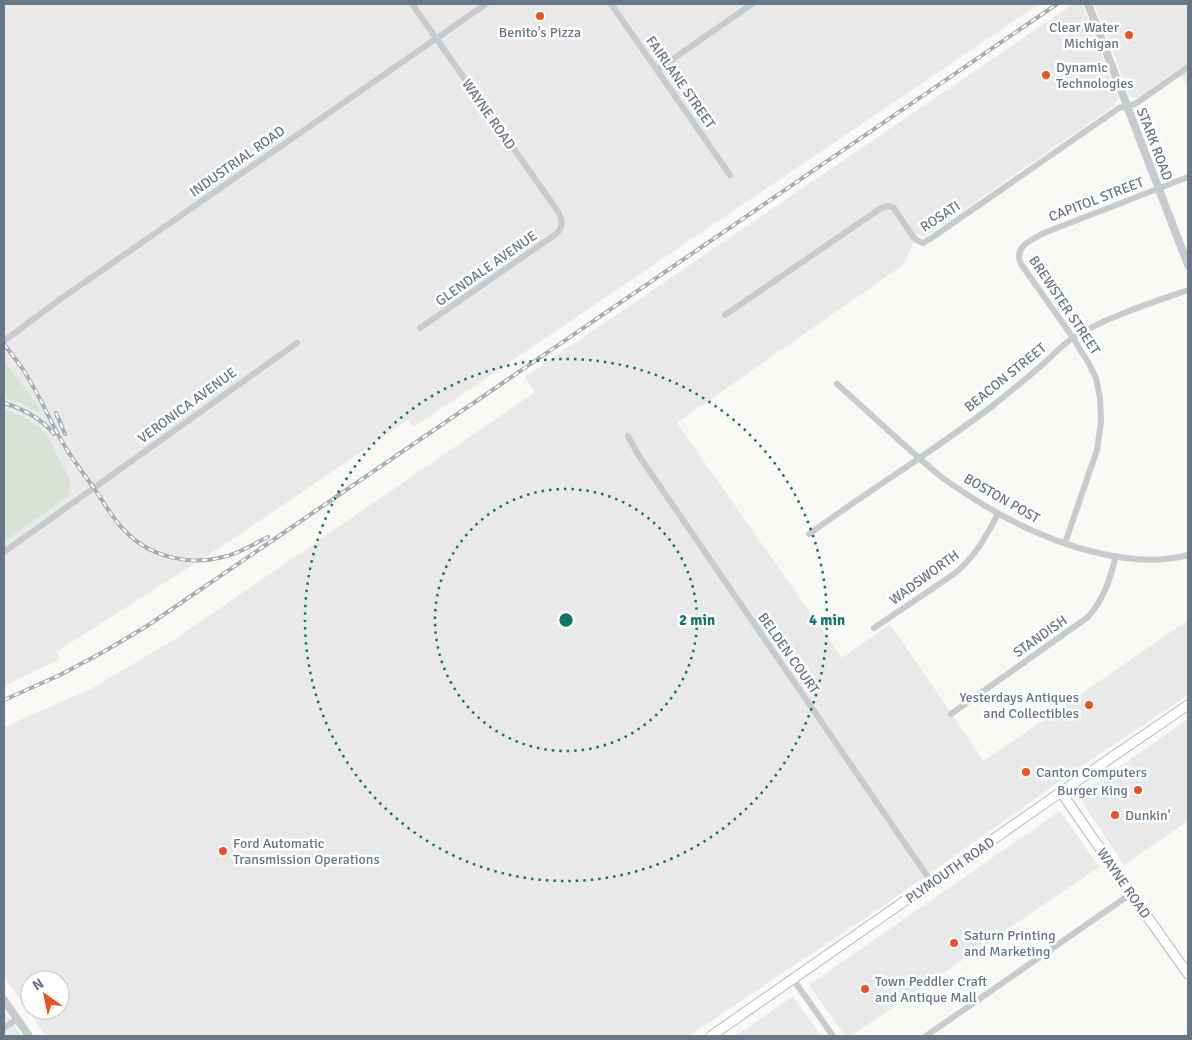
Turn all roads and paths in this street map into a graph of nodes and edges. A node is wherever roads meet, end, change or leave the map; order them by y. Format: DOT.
graph roads {
  1 [pos="412,4"];
  2 [pos="486,4"];
  3 [pos="612,4"];
  4 [pos="752,4"];
  5 [pos="1088,4"];
  6 [pos="437,38"];
  7 [pos="1188,68"];
  8 [pos="658,70"];
  9 [pos="1127,106"];
  10 [pos="730,175"];
  11 [pos="1188,177"];
  12 [pos="1159,188"];
  13 [pos="562,225"];
  14 [pos="1019,253"];
  15 [pos="1188,265"];
  16 [pos="1188,290"];
  17 [pos="725,315"];
  18 [pos="420,328"];
  19 [pos="1073,338"];
  20 [pos="4,341"];
  21 [pos="297,343"];
  22 [pos="837,384"];
  23 [pos="628,436"];
  24 [pos="920,457"];
  25 [pos="998,514"];
  26 [pos="809,534"];
  27 [pos="1065,543"];
  28 [pos="4,552"];
  29 [pos="1188,555"];
  30 [pos="1116,556"];
  31 [pos="874,628"];
  32 [pos="1188,705"];
  33 [pos="951,714"];
  34 [pos="1062,792"];
  35 [pos="932,882"];
  36 [pos="1132,894"];
  37 [pos="1188,974"];
  38 [pos="793,979"];
  39 [pos="4,1000"];
  40 [pos="17,1019"];
  41 [pos="4,1028"];
  42 [pos="29,1036"];
  43 [pos="711,1036"];
  44 [pos="833,1036"];
  45 [pos="926,1036"];
  1 -- 6 [label="street, WAYNE ROAD"];
  2 -- 6 [label="street, INDUSTRIAL ROAD"];
  3 -- 8 [label="street, FAIRLANE STREET"];
  4 -- 8 [label="street"];
  5 -- 9 [label="street, STARK ROAD"];
  6 -- 13 [label="street, WAYNE ROAD"];
  6 -- 20 [label="street, INDUSTRIAL ROAD"];
  7 -- 9 [label="street"];
  8 -- 10 [label="street, FAIRLANE STREET"];
  9 -- 12 [label="street, STARK ROAD"];
  9 -- 17 [label="street, ROSATI"];
  11 -- 12 [label="street, CAPITOL STREET"];
  12 -- 14 [label="street, CAPITOL STREET"];
  12 -- 15 [label="street, STARK ROAD"];
  13 -- 18 [label="street, GLENDALE AVENUE"];
  14 -- 19 [label="street, BREWSTER STREET"];
  16 -- 19 [label="street, BEACON STREET"];
  19 -- 24 [label="street, BEACON STREET"];
  19 -- 27 [label="street, BREWSTER STREET"];
  21 -- 28 [label="street, VERONICA AVENUE"];
  22 -- 24 [label="street, BOSTON POST"];
  23 -- 35 [label="street, BELDEN COURT"];
  24 -- 25 [label="street, BOSTON POST"];
  24 -- 26 [label="street, BEACON STREET"];
  25 -- 27 [label="street, BOSTON POST"];
  25 -- 31 [label="street, WADSWORTH"];
  27 -- 30 [label="street, BOSTON POST"];
  29 -- 30 [label="street, BOSTON POST"];
  30 -- 33 [label="street, STANDISH"];
  32 -- 34 [label="main road, PLYMOUTH ROAD"];
  34 -- 35 [label="main road, PLYMOUTH ROAD"];
  34 -- 36 [label="main road, WAYNE ROAD"];
  35 -- 38 [label="main road, PLYMOUTH ROAD"];
  36 -- 37 [label="main road, WAYNE ROAD"];
  36 -- 45 [label="street"];
  38 -- 43 [label="main road, PLYMOUTH ROAD"];
  38 -- 44 [label="street"];
  39 -- 40 [label="street"];
  40 -- 41 [label="street"];
  40 -- 42 [label="street"];
}
